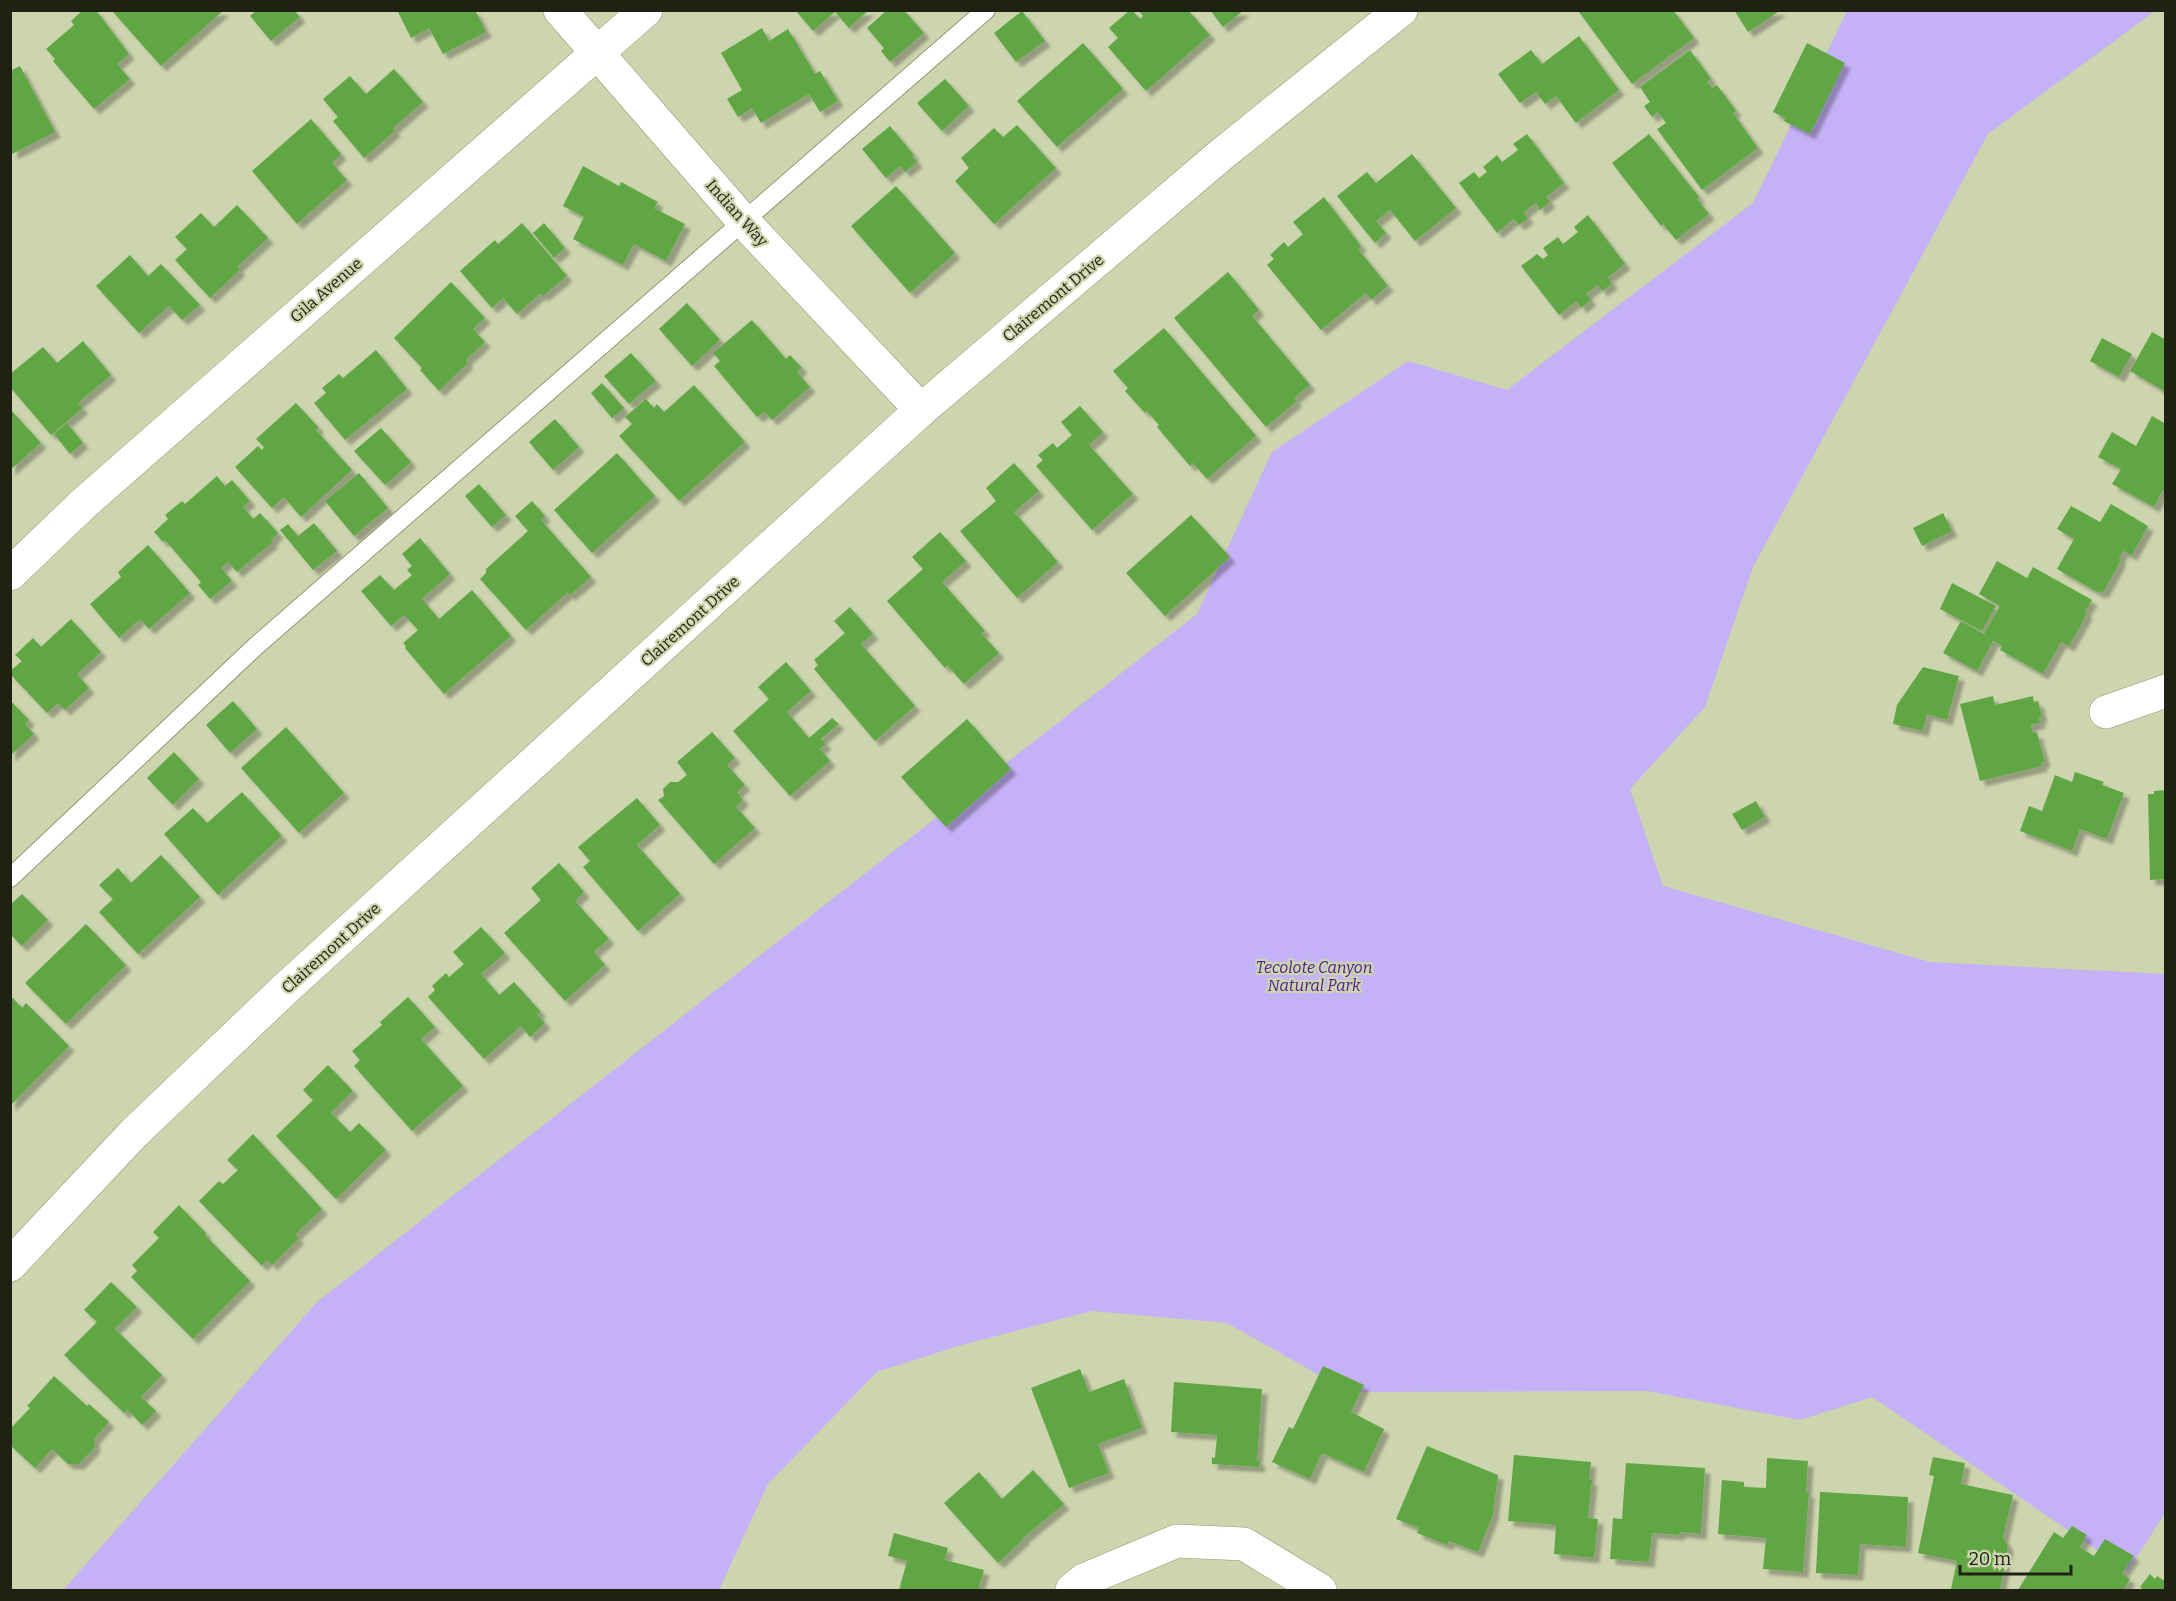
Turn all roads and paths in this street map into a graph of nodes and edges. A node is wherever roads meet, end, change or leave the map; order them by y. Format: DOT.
graph roads {
  1 [pos="560,10"];
  2 [pos="646,10"];
  3 [pos="986,10"];
  4 [pos="1401,10"];
  5 [pos="597,52"];
  6 [pos="744,222"];
  7 [pos="921,410"];
  8 [pos="10,574"];
  9 [pos="2166,691"];
  10 [pos="2106,712"];
  11 [pos="10,878"];
  12 [pos="10,1265"];
  13 [pos="1072,1590"];
  14 [pos="1320,1590"];
  1 -- 5 [label="main road, Indian Way"];
  2 -- 5 [label="main road, Gila Avenue"];
  3 -- 6 [label="lane"];
  4 -- 7 [label="main road, Clairemont Drive"];
  5 -- 6 [label="main road, Indian Way"];
  5 -- 8 [label="main road, Gila Avenue"];
  6 -- 7 [label="main road, Indian Way"];
  6 -- 11 [label="lane"];
  7 -- 12 [label="main road, Clairemont Drive"];
  9 -- 10 [label="main road"];
  13 -- 14 [label="main road"];
}
